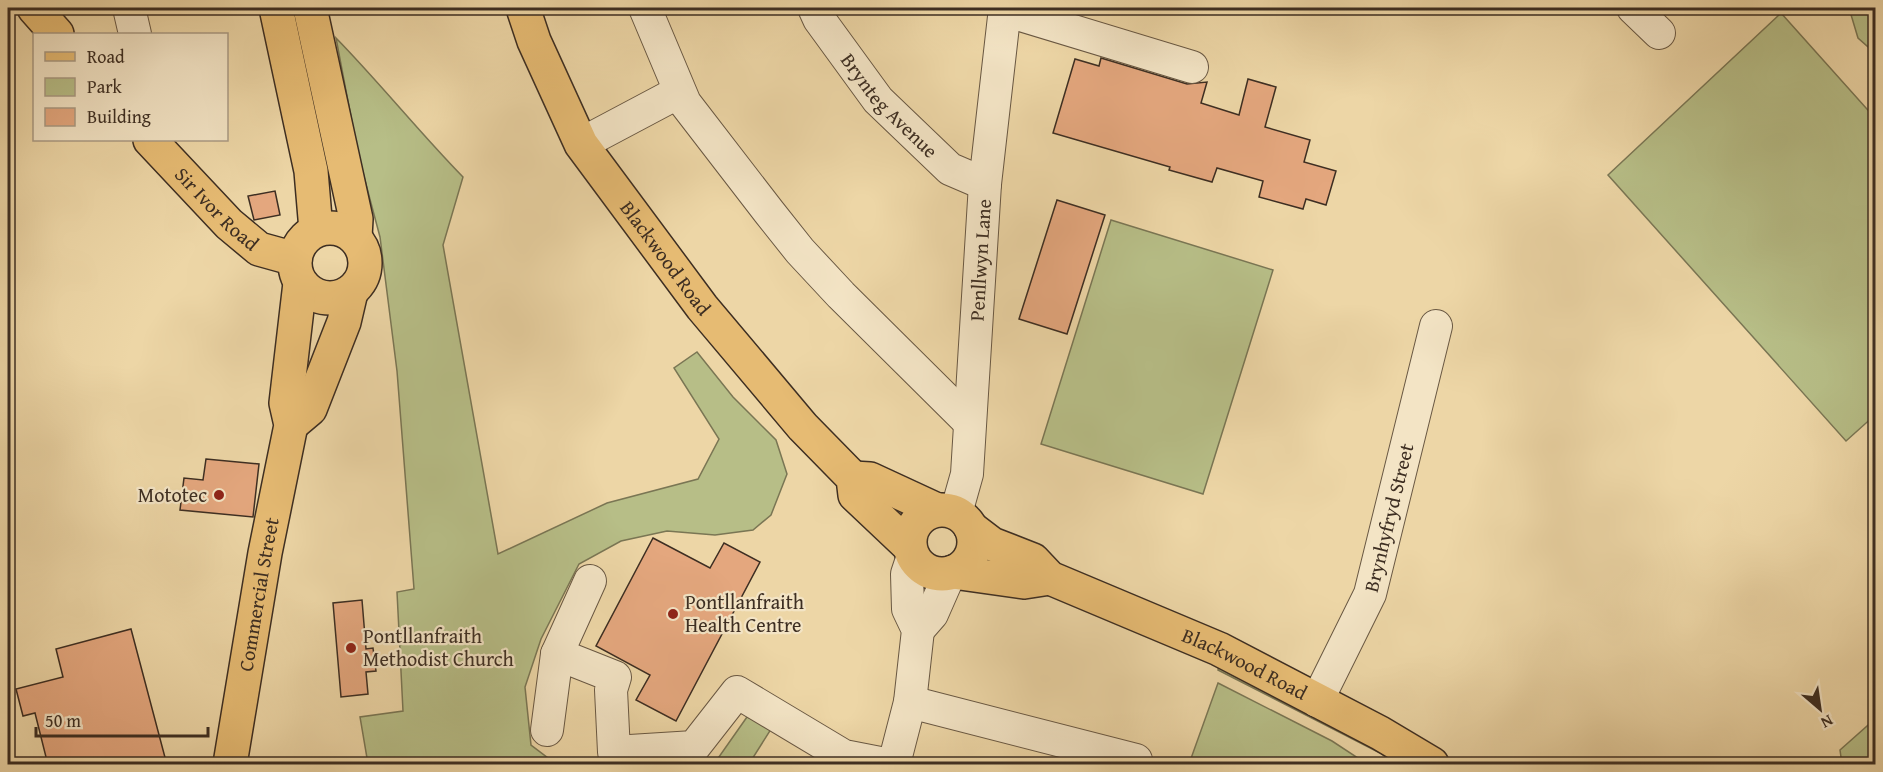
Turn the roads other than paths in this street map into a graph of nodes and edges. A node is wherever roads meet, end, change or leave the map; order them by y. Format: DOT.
graph roads {
  1 [pos="34,8"];
  2 [pos="129,8"];
  3 [pos="276,8"];
  4 [pos="310,8"];
  5 [pos="523,8"];
  6 [pos="645,8"];
  7 [pos="813,8"];
  8 [pos="1633,8"];
  9 [pos="1005,9"];
  10 [pos="56,33"];
  11 [pos="135,33"];
  12 [pos="1659,33"];
  13 [pos="1192,67"];
  14 [pos="679,92"];
  15 [pos="151,141"];
  16 [pos="581,144"];
  17 [pos="985,184"];
  18 [pos="316,230"];
  19 [pos="355,237"];
  20 [pos="298,271"];
  21 [pos="351,292"];
  22 [pos="1436,326"];
  23 [pos="969,422"];
  24 [pos="291,425"];
  25 [pos="853,478"];
  26 [pos="955,517"];
  27 [pos="911,551"];
  28 [pos="952,573"];
  29 [pos="1050,578"];
  30 [pos="590,581"];
  31 [pos="918,630"];
  32 [pos="557,654"];
  33 [pos="1317,701"];
  34 [pos="910,702"];
  35 [pos="547,730"];
  36 [pos="1136,760"];
  37 [pos="230,765"];
  38 [pos="885,765"];
  39 [pos="894,765"];
  40 [pos="1432,765"];
  1 -- 10 [label="main road"];
  2 -- 11 [label="street"];
  3 -- 18 [label="main road"];
  4 -- 19 [label="main road"];
  5 -- 16 [label="main road, Blackwood Road"];
  6 -- 14 [label="street"];
  7 -- 17 [label="street, Brynteg Avenue"];
  8 -- 12 [label="street"];
  9 -- 13 [label="street"];
  9 -- 17 [label="street, Penllwyn Lane"];
  14 -- 16 [label="street"];
  14 -- 23 [label="street"];
  15 -- 20 [label="main road, Sir Ivor Road"];
  16 -- 25 [label="main road, Blackwood Road"];
  17 -- 23 [label="street, Penllwyn Lane"];
  18 -- 19 [label="main road"];
  18 -- 20 [label="main road, Commercial Street"];
  19 -- 21 [label="main road"];
  20 -- 21 [label="main road"];
  20 -- 24 [label="main road, Commercial Street"];
  21 -- 24 [label="main road"];
  22 -- 33 [label="street, Brynhyfryd Street"];
  23 -- 26 [label="street, Penllwyn Lane"];
  24 -- 37 [label="main road, Commercial Street"];
  25 -- 26 [label="main road, Blackwood Road"];
  25 -- 27 [label="main road, Blackwood Road"];
  26 -- 27 [label="main road"];
  26 -- 28 [label="main road"];
  26 -- 29 [label="main road, Blackwood Road"];
  27 -- 28 [label="main road"];
  27 -- 31 [label="street"];
  28 -- 29 [label="main road, Blackwood Road"];
  28 -- 31 [label="street"];
  29 -- 33 [label="main road, Blackwood Road"];
  30 -- 32 [label="street"];
  31 -- 34 [label="street"];
  32 -- 35 [label="street"];
  32 -- 38 [label="street"];
  33 -- 40 [label="main road, Blackwood Road"];
  34 -- 36 [label="street"];
  34 -- 39 [label="street"];
}
